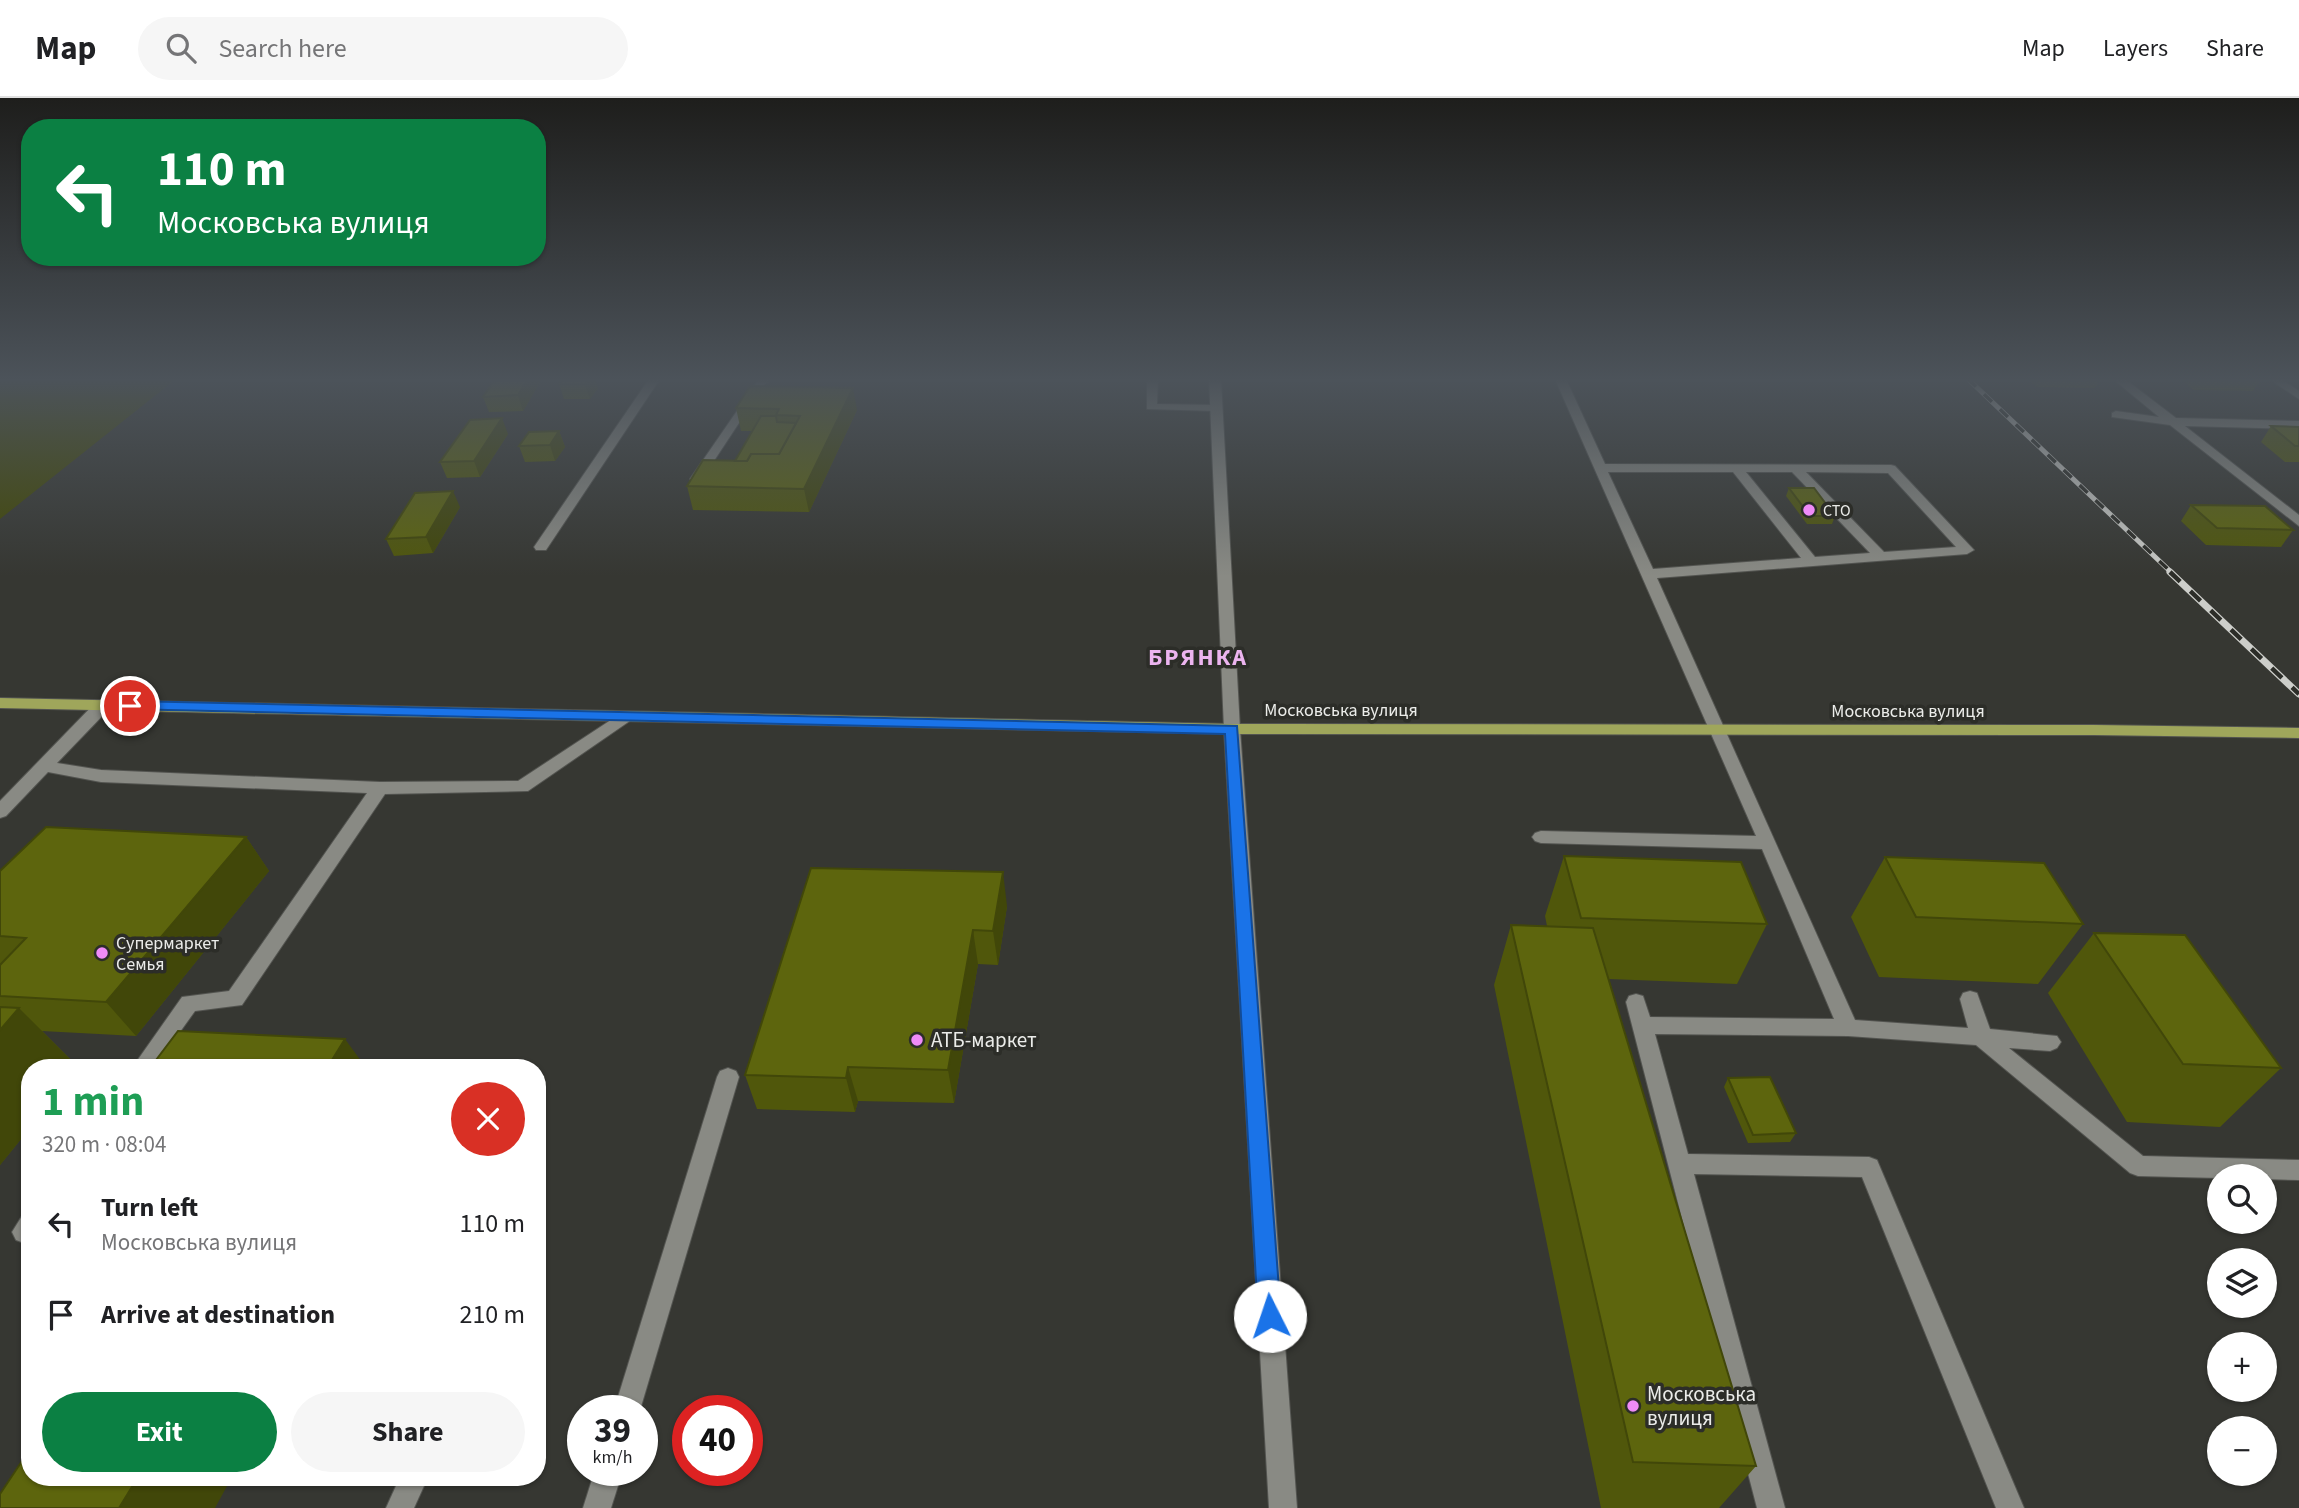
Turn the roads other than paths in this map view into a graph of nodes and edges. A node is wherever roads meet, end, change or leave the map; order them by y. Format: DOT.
graph roads {
  1 [pos="610,445"];
  2 [pos="719,445"];
  3 [pos="1218,445"];
  4 [pos="1590,445"];
  5 [pos="2202,445"];
  6 [pos="1601,468"];
  7 [pos="1735,468"];
  8 [pos="1796,468"];
  9 [pos="696,479"];
  10 [pos="2299,522"];
  11 [pos="541,547"];
  12 [pos="1881,557"];
  13 [pos="1811,562"];
  14 [pos="1649,575"];
  15 [pos="0,703"];
  16 [pos="103,705"];
  17 [pos="629,716"];
  18 [pos="1232,729"];
  19 [pos="1719,730"];
  20 [pos="2299,733"];
  21 [pos="45,766"];
  22 [pos="380,788"];
  23 [pos="0,812"];
  24 [pos="1541,837"];
  25 [pos="1768,843"];
  26 [pos="1970,999"];
  27 [pos="1848,1028"];
  28 [pos="1982,1038"];
  29 [pos="2050,1042"];
  30 [pos="149,1059"];
  31 [pos="729,1077"];
  32 [pos="1679,1164"];
  33 [pos="2299,1170"];
  34 [pos="632,1395"];
  35 [pos="410,1486"];
  36 [pos="604,1486"];
  37 [pos="400,1508"];
  38 [pos="597,1508"];
  39 [pos="1283,1508"];
  40 [pos="1771,1508"];
  41 [pos="2010,1508"];
  1 -- 11 [label="street"];
  2 -- 9 [label="street"];
  3 -- 18 [label="street"];
  4 -- 6 [label="street"];
  5 -- 10 [label="street"];
  6 -- 7 [label="street"];
  6 -- 14 [label="street"];
  7 -- 8 [label="street"];
  7 -- 13 [label="street"];
  8 -- 12 [label="street"];
  8 -- 12 [label="street"];
  12 -- 13 [label="street"];
  13 -- 14 [label="street"];
  14 -- 19 [label="street"];
  15 -- 16 [label="main road, Московська вулиця"];
  16 -- 17 [label="main road, Московська вулиця"];
  16 -- 21 [label="street"];
  17 -- 18 [label="main road, Московська вулиця"];
  17 -- 22 [label="street"];
  18 -- 19 [label="main road, Московська вулиця"];
  18 -- 39 [label="street"];
  19 -- 20 [label="main road, Московська вулиця"];
  19 -- 25 [label="street"];
  21 -- 22 [label="street"];
  21 -- 23 [label="street"];
  22 -- 30 [label="street"];
  24 -- 25 [label="street"];
  25 -- 27 [label="street"];
  26 -- 28 [label="street"];
  27 -- 28 [label="street"];
  27 -- 32 [label="street"];
  28 -- 29 [label="street"];
  28 -- 33 [label="street"];
  31 -- 34 [label="street"];
  32 -- 40 [label="street"];
  32 -- 41 [label="street"];
  35 -- 37 [label="street"];
  36 -- 38 [label="street"];
}
